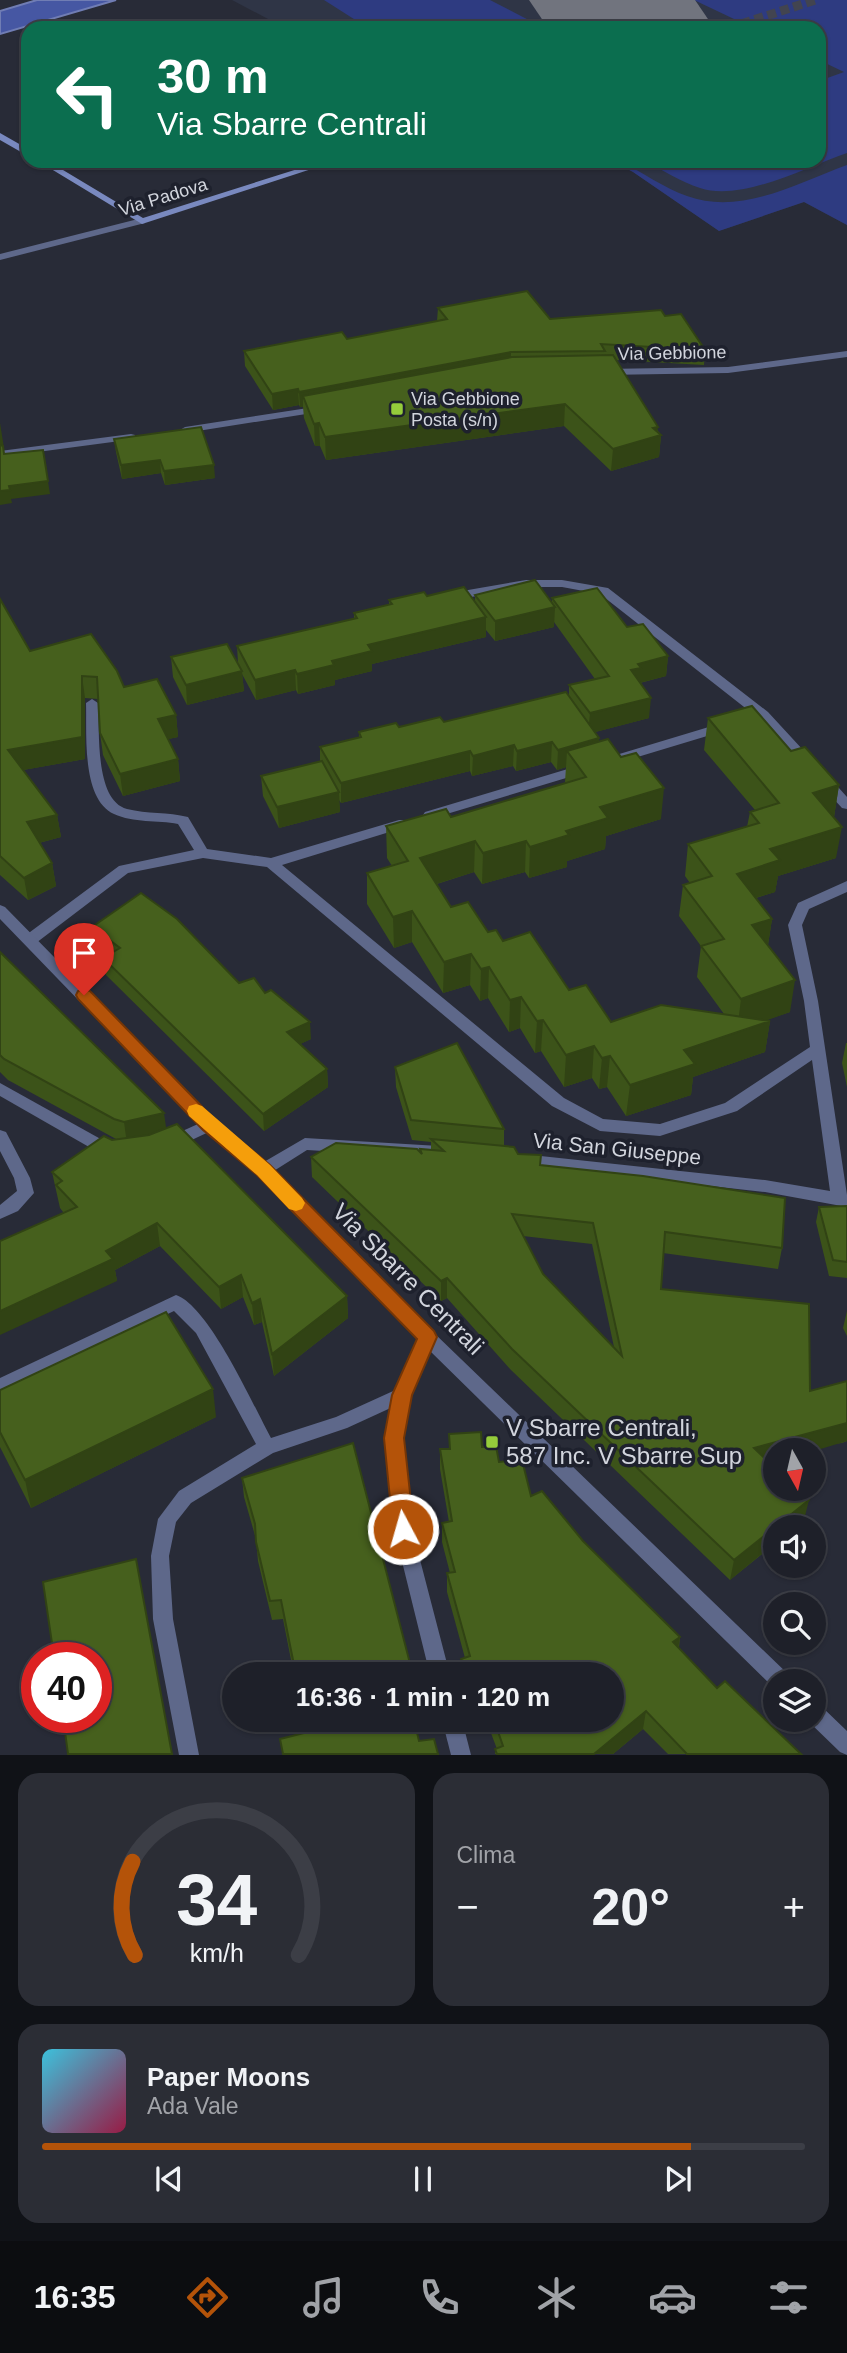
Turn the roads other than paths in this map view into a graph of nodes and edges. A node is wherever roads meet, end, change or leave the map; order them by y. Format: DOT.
graph roads {
  1 [pos="0,136"];
  2 [pos="21,149"];
  3 [pos="54,168"];
  4 [pos="310,168"];
  5 [pos="142,221"];
  6 [pos="0,257"];
  7 [pos="847,354"];
  8 [pos="592,372"];
  9 [pos="335,407"];
  10 [pos="174,432"];
  11 [pos="147,435"];
  12 [pos="0,454"];
  13 [pos="429,602"];
  14 [pos="92,703"];
  15 [pos="763,715"];
  16 [pos="847,805"];
  17 [pos="203,853"];
  18 [pos="271,863"];
  19 [pos="847,886"];
  20 [pos="0,910"];
  21 [pos="31,939"];
  22 [pos="816,1050"];
  23 [pos="0,1089"];
  24 [pos="209,1125"];
  25 [pos="0,1136"];
  26 [pos="158,1147"];
  27 [pos="123,1154"];
  28 [pos="462,1154"];
  29 [pos="503,1158"];
  30 [pos="263,1170"];
  31 [pos="843,1201"];
  32 [pos="0,1212"];
  33 [pos="427,1337"];
  34 [pos="0,1386"];
  35 [pos="402,1395"];
  36 [pos="267,1447"];
  37 [pos="437,1662"];
  38 [pos="769,1669"];
  39 [pos="826,1725"];
  40 [pos="455,1732"];
  41 [pos="847,1745"];
  42 [pos="189,1755"];
  43 [pos="461,1755"];
  1 -- 2 [label="main road"];
  3 -- 5 [label="main road"];
  4 -- 5 [label="main road, Via Padova"];
  5 -- 6 [label="street, Via Padova"];
  7 -- 8 [label="street, Via Gebbione"];
  9 -- 10 [label="street"];
  11 -- 12 [label="street"];
  13 -- 15 [label="street"];
  14 -- 17 [label="street"];
  15 -- 16 [label="street"];
  15 -- 18 [label="street"];
  17 -- 18 [label="street"];
  17 -- 21 [label="street"];
  18 -- 22 [label="street"];
  19 -- 22 [label="street"];
  20 -- 21 [label="street, Via Sbarre Centrali"];
  21 -- 24 [label="street, Via Sbarre Centrali"];
  22 -- 31 [label="street"];
  23 -- 27 [label="street"];
  24 -- 26 [label="street"];
  24 -- 30 [label="street, Via Sbarre Centrali"];
  25 -- 32 [label="street"];
  28 -- 30 [label="street"];
  29 -- 31 [label="street, Via San Giuseppe"];
  30 -- 33 [label="street, Via Sbarre Centrali"];
  33 -- 35 [label="street"];
  33 -- 38 [label="street, Via Sbarre Centrali"];
  34 -- 36 [label="street"];
  35 -- 36 [label="street"];
  35 -- 37 [label="street"];
  36 -- 42 [label="street"];
  39 -- 41 [label="street"];
  40 -- 43 [label="street"];
}
